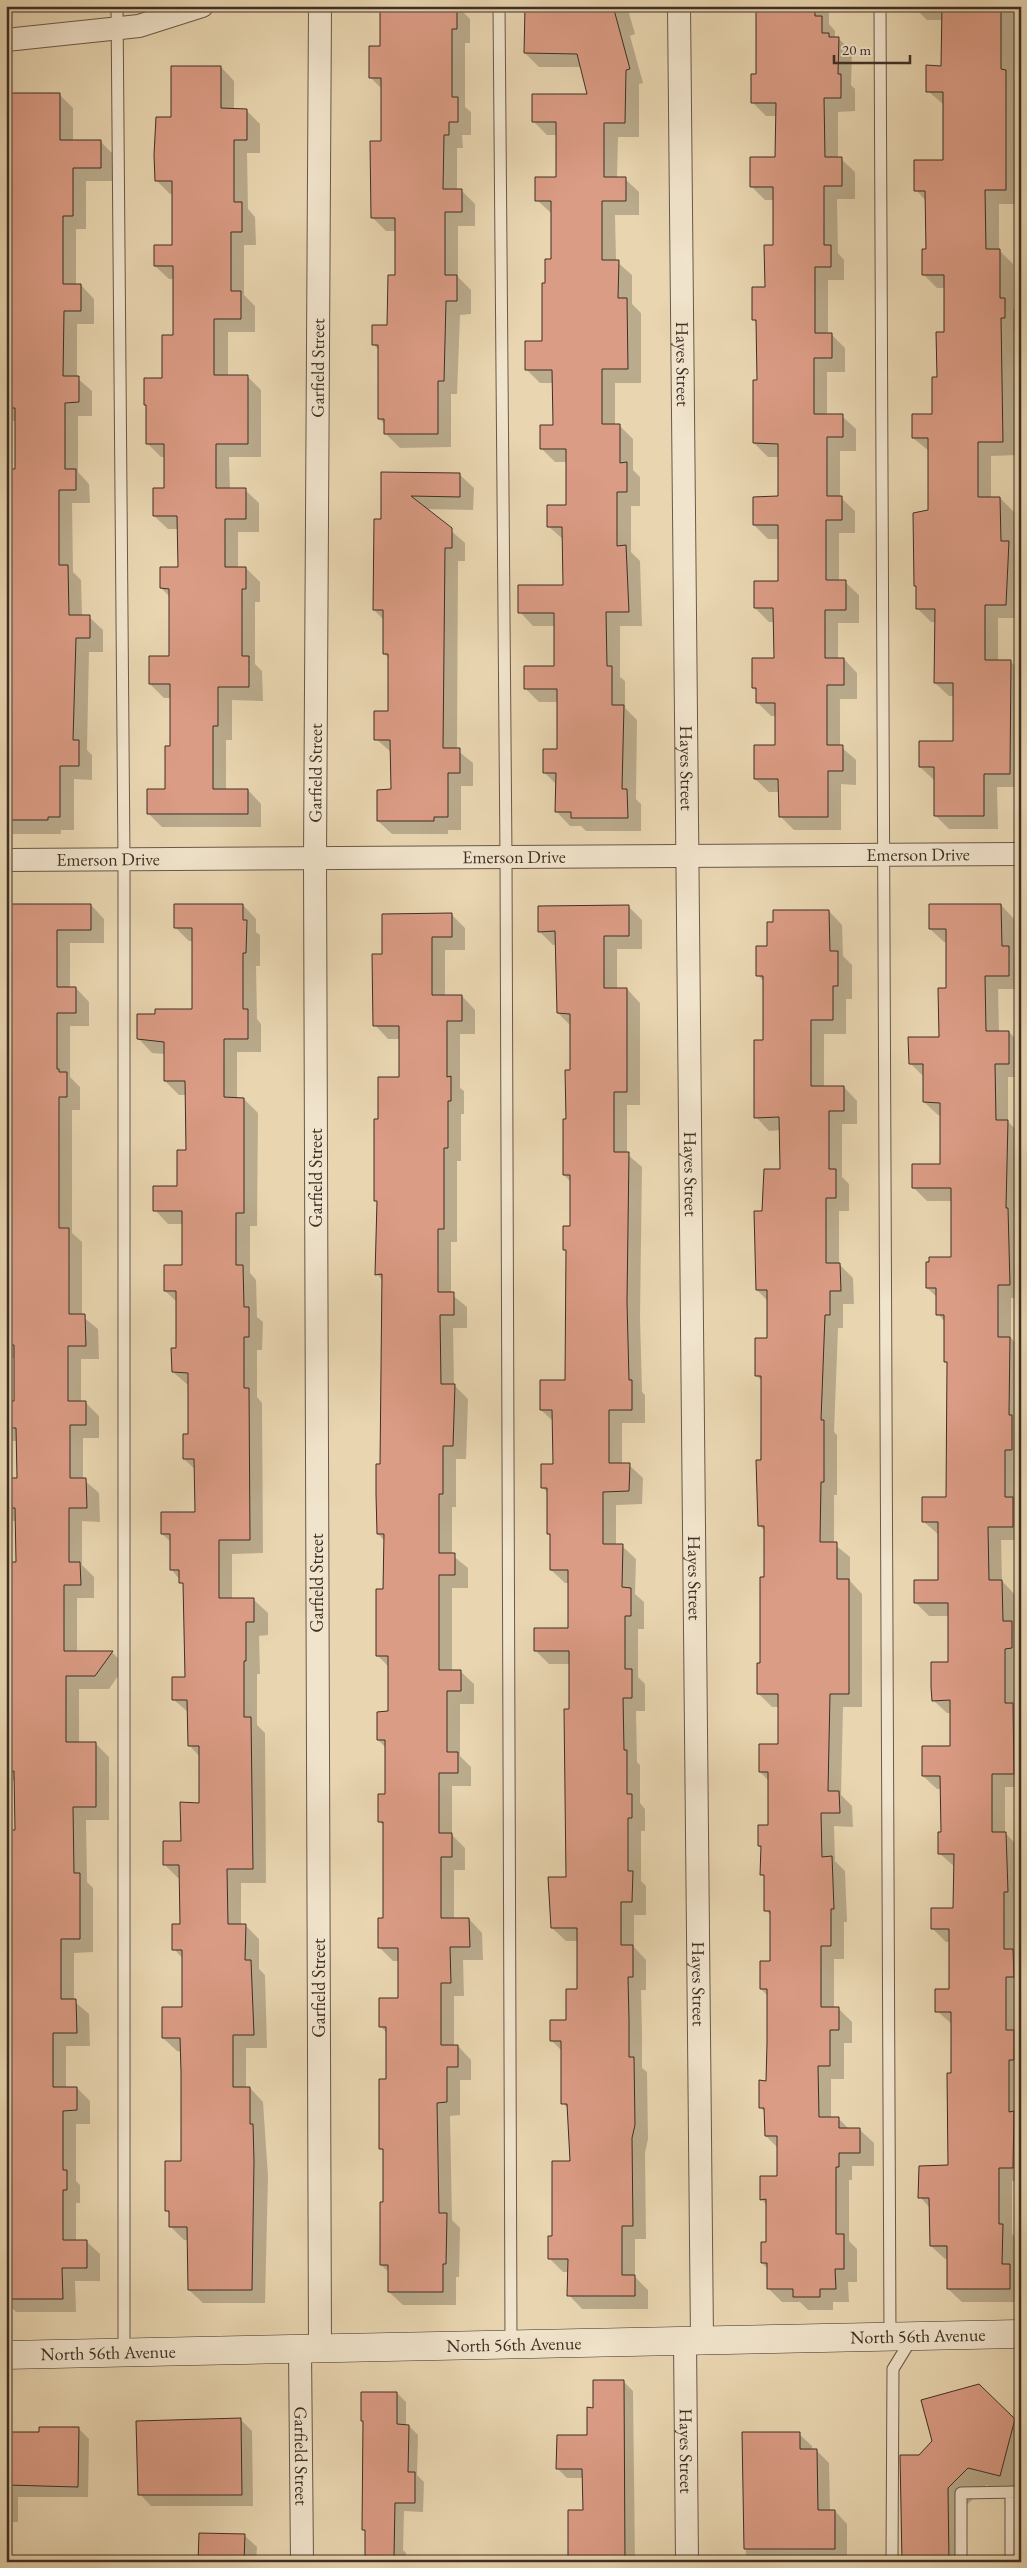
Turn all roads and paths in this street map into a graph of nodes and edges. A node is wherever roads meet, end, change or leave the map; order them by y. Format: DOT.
graph roads {
  1 [pos="202,6"];
  2 [pos="320,6"];
  3 [pos="499,6"];
  4 [pos="679,6"];
  5 [pos="880,6"];
  6 [pos="117,17"];
  7 [pos="6,40"];
  8 [pos="1021,854"];
  9 [pos="884,855"];
  10 [pos="689,856"];
  11 [pos="506,858"];
  12 [pos="6,860"];
  13 [pos="124,860"];
  14 [pos="315,860"];
  15 [pos="1021,2334"];
  16 [pos="902,2336"];
  17 [pos="693,2340"];
  18 [pos="511,2344"];
  19 [pos="310,2350"];
  20 [pos="124,2353"];
  21 [pos="6,2355"];
  22 [pos="1016,2492"];
  23 [pos="302,2562"];
  24 [pos="687,2562"];
  25 [pos="892,2562"];
  26 [pos="961,2562"];
  27 [pos="1011,2562"];
  1 -- 6 [label="street"];
  2 -- 14 [label="street, Garfield Street"];
  3 -- 11 [label="lane"];
  4 -- 10 [label="street, Hayes Street"];
  5 -- 9 [label="lane"];
  6 -- 7 [label="street"];
  6 -- 13 [label="lane"];
  8 -- 9 [label="street, Emerson Drive"];
  9 -- 10 [label="street, Emerson Drive"];
  9 -- 16 [label="lane"];
  10 -- 11 [label="street, Emerson Drive"];
  10 -- 17 [label="street, Hayes Street"];
  11 -- 14 [label="street, Emerson Drive"];
  11 -- 18 [label="lane"];
  12 -- 13 [label="street, Emerson Drive"];
  13 -- 14 [label="street, Emerson Drive"];
  13 -- 20 [label="lane"];
  14 -- 19 [label="street, Garfield Street"];
  15 -- 16 [label="street, North 56th Avenue"];
  16 -- 17 [label="street, North 56th Avenue"];
  16 -- 25 [label="lane"];
  17 -- 18 [label="street, North 56th Avenue"];
  17 -- 24 [label="street, Hayes Street"];
  18 -- 19 [label="street, North 56th Avenue"];
  19 -- 20 [label="street, North 56th Avenue"];
  19 -- 23 [label="street, Garfield Street"];
  20 -- 21 [label="street, North 56th Avenue"];
  22 -- 26 [label="lane"];
  22 -- 27 [label="lane"];
}
